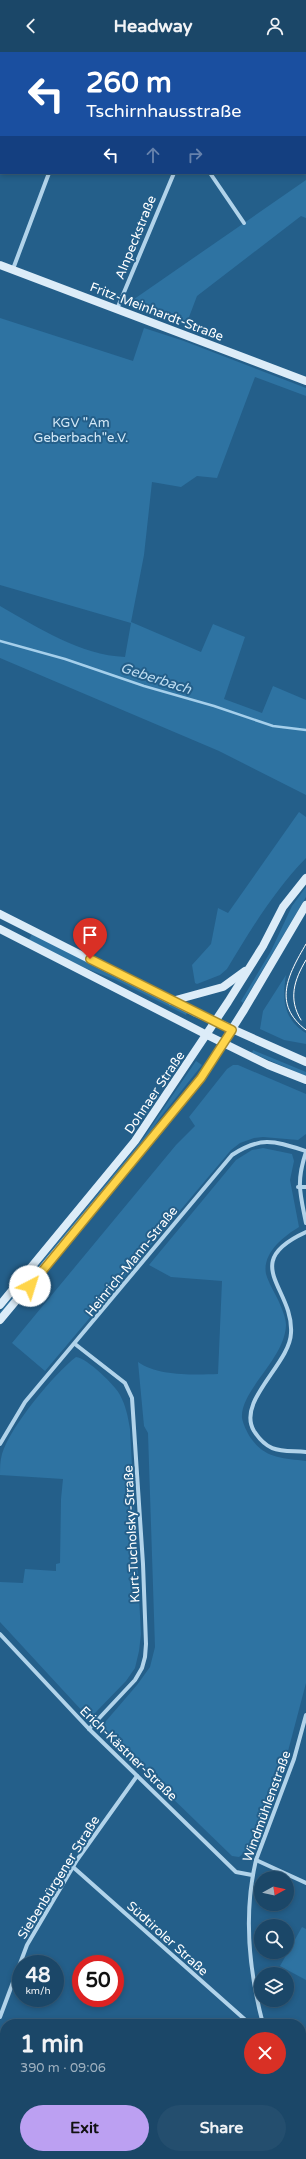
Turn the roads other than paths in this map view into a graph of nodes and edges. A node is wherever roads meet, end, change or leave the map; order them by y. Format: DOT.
graph roads {
  1 [pos="50,174"];
  2 [pos="174,174"];
  3 [pos="211,174"];
  4 [pos="244,223"];
  5 [pos="0,265"];
  6 [pos="12,269"];
  7 [pos="117,309"];
  8 [pos="306,381"];
  9 [pos="306,878"];
  10 [pos="306,905"];
  11 [pos="0,914"];
  12 [pos="0,929"];
  13 [pos="248,968"];
  14 [pos="172,1001"];
  15 [pos="215,1022"];
  16 [pos="232,1030"];
  17 [pos="206,1035"];
  18 [pos="223,1044"];
  19 [pos="306,1062"];
  20 [pos="306,1080"];
  21 [pos="306,1151"];
  22 [pos="298,1187"];
  23 [pos="306,1187"];
  24 [pos="306,1223"];
  25 [pos="306,1232"];
  26 [pos="0,1304"];
  27 [pos="0,1320"];
  28 [pos="75,1344"];
  29 [pos="0,1444"];
  30 [pos="306,1452"];
  31 [pos="0,1634"];
  32 [pos="306,1715"];
  33 [pos="89,1729"];
  34 [pos="137,1776"];
  35 [pos="256,1860"];
  36 [pos="73,1867"];
  37 [pos="252,1875"];
  38 [pos="306,1883"];
  39 [pos="0,2017"];
  40 [pos="244,2019"];
  41 [pos="262,2019"];
  1 -- 6 [label="street"];
  2 -- 7 [label="street, Alnpeckstraße"];
  3 -- 4 [label="street"];
  5 -- 6 [label="main road, Fritz-Meinhardt-Straße"];
  6 -- 7 [label="main road, Fritz-Meinhardt-Straße"];
  7 -- 8 [label="main road, Fritz-Meinhardt-Straße"];
  9 -- 13 [label="main road, Dohnaer Straße"];
  10 -- 16 [label="main road, Dohnaer Straße"];
  11 -- 14 [label="main road"];
  12 -- 17 [label="main road"];
  13 -- 14 [label="main road"];
  13 -- 15 [label="main road, Dohnaer Straße"];
  14 -- 15 [label="main road"];
  15 -- 16 [label="main road"];
  15 -- 17 [label="main road, Dohnaer Straße"];
  16 -- 18 [label="main road, Dohnaer Straße"];
  16 -- 19 [label="main road"];
  17 -- 18 [label="main road"];
  17 -- 26 [label="main road, Dohnaer Straße"];
  18 -- 20 [label="main road"];
  18 -- 27 [label="main road, Dohnaer Straße"];
  21 -- 22 [label="street"];
  21 -- 28 [label="street, Heinrich-Mann-Straße"];
  22 -- 23 [label="street"];
  22 -- 24 [label="street"];
  25 -- 30 [label="street"];
  28 -- 29 [label="street, Heinrich-Mann-Straße"];
  28 -- 33 [label="street, Kurt-Tucholsky-Straße"];
  31 -- 33 [label="street, Erich-Kästner-Straße"];
  32 -- 35 [label="street, Windmühlenstraße"];
  33 -- 34 [label="street, Erich-Kästner-Straße"];
  34 -- 36 [label="street, Siebenbürgener Straße"];
  34 -- 37 [label="street, Erich-Kästner-Straße"];
  35 -- 37 [label="street, Windmühlenstraße"];
  35 -- 38 [label="street"];
  36 -- 39 [label="street, Siebenbürgener Straße"];
  36 -- 40 [label="street, Südtiroler Straße"];
  37 -- 41 [label="street, Windmühlenstraße"];
}
